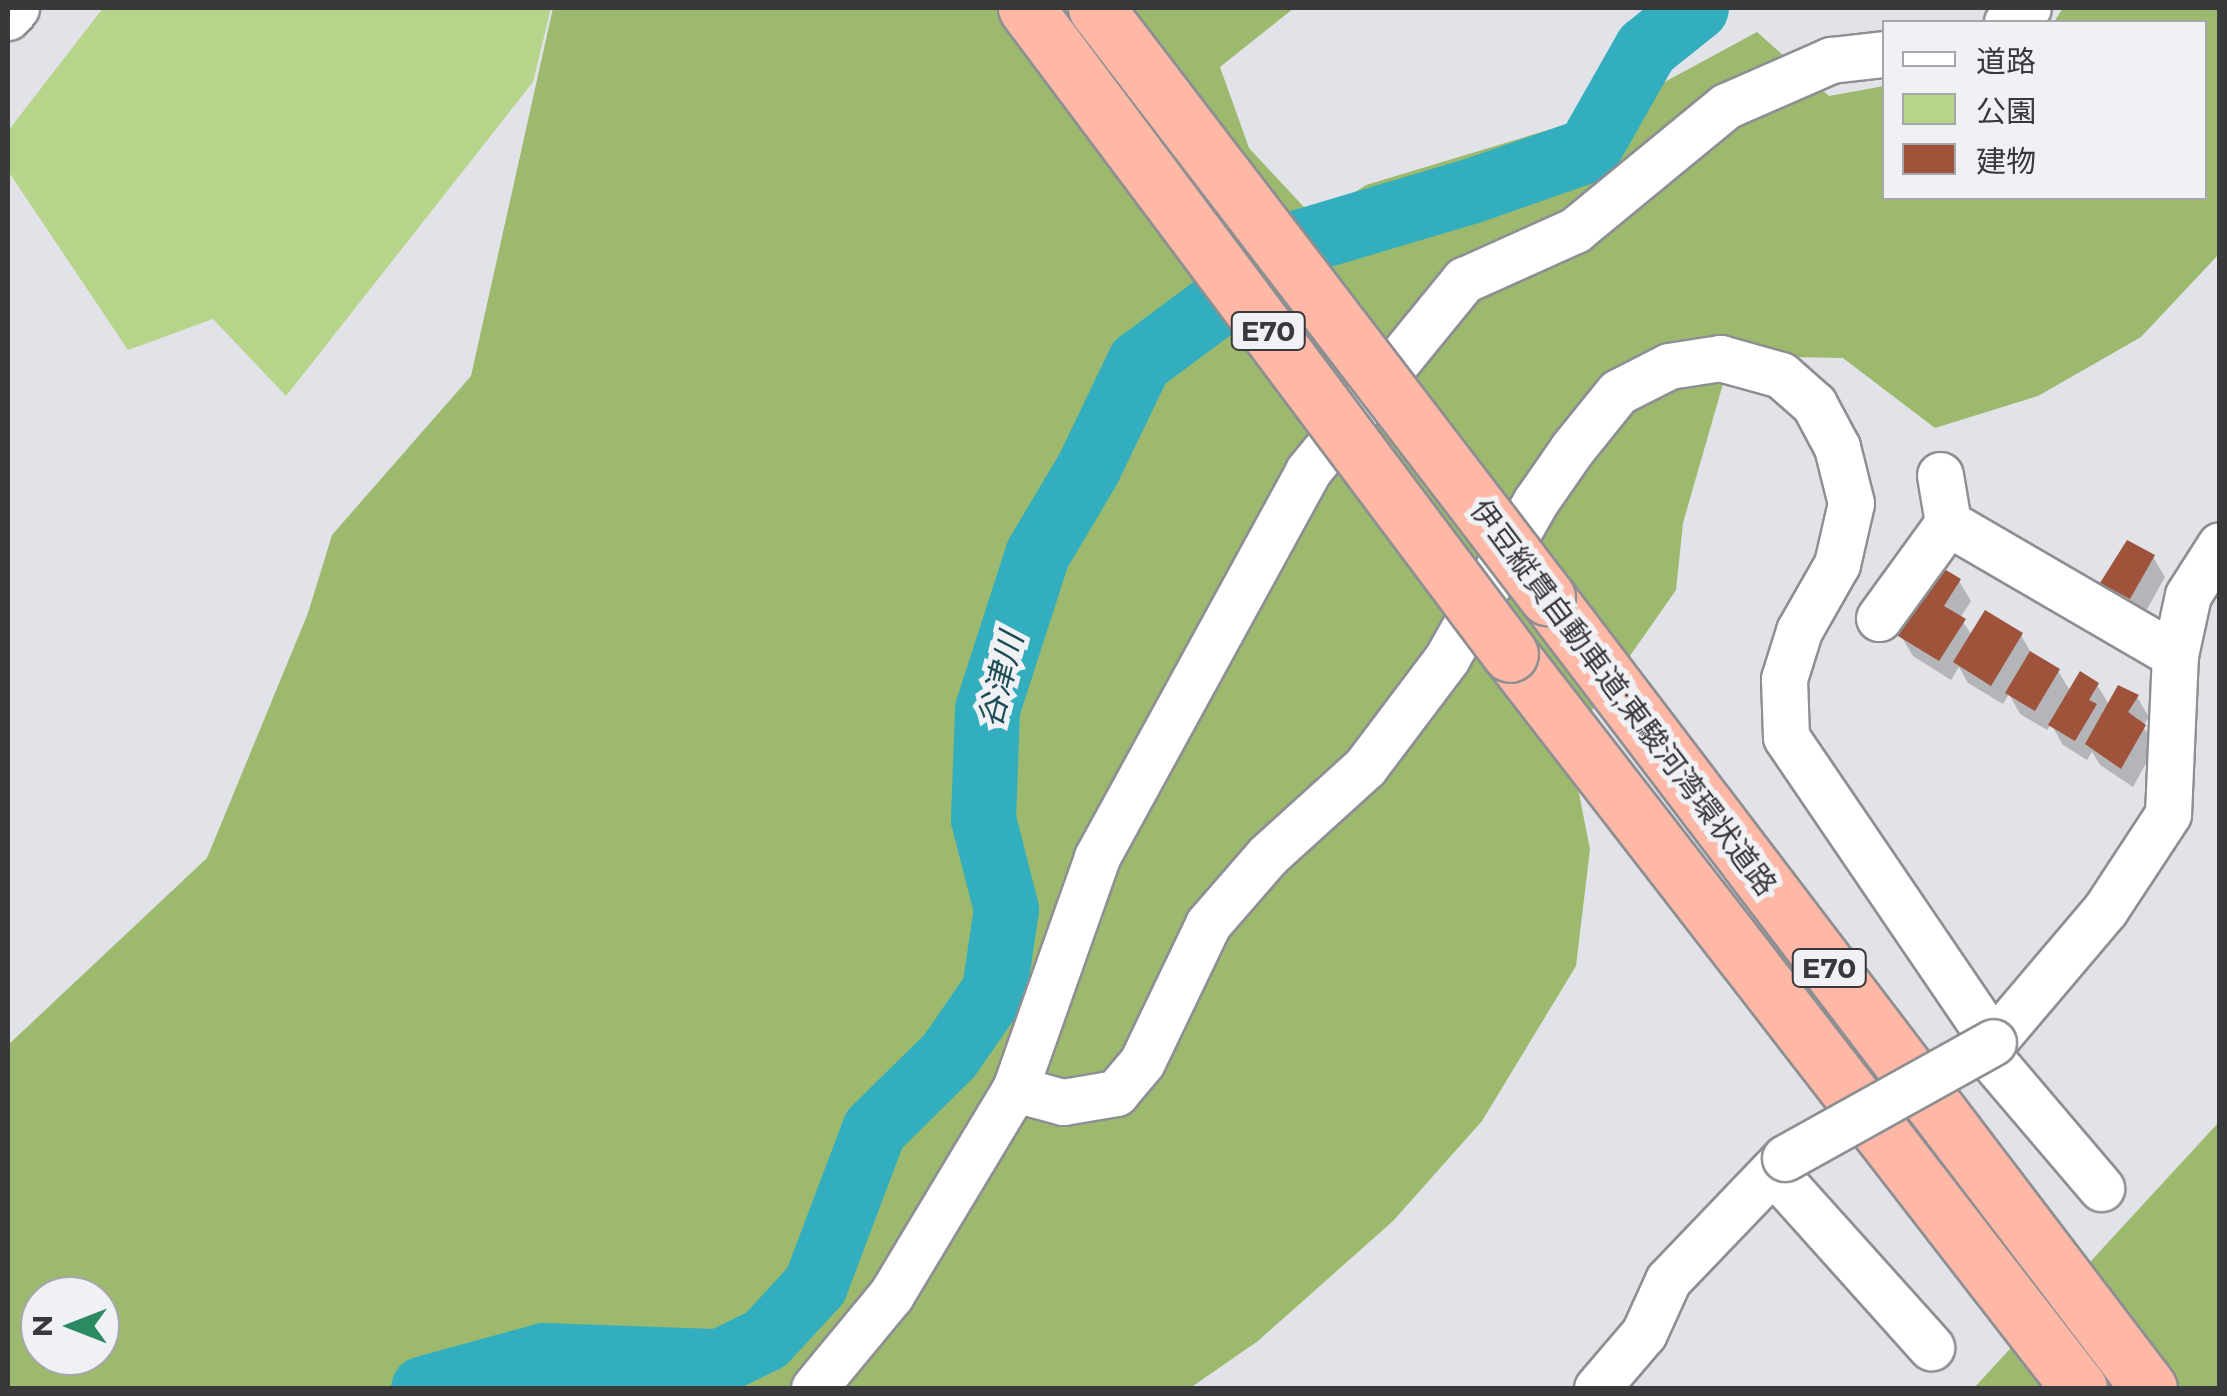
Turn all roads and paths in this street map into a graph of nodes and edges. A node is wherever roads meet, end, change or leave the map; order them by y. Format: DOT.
graph roads {
  1 [pos="16,8"];
  2 [pos="1026,8"];
  3 [pos="1096,8"];
  4 [pos="8,17"];
  5 [pos="1882,54"];
  6 [pos="1940,475"];
  7 [pos="1948,523"];
  8 [pos="2220,545"];
  9 [pos="1879,618"];
  10 [pos="2176,655"];
  11 [pos="1987,1045"];
  12 [pos="1014,1089"];
  13 [pos="1779,1164"];
  14 [pos="2101,1188"];
  15 [pos="1931,1348"];
  16 [pos="2075,1384"];
  17 [pos="814,1388"];
  18 [pos="1597,1388"];
  19 [pos="2149,1388"];
  1 -- 4 [label="street"];
  2 -- 16 [label="highway, 伊豆縦貫自動車道;東駿河湾環状道路 / E70, bridge"];
  3 -- 19 [label="highway, 伊豆縦貫自動車道;東駿河湾環状道路 / E70, bridge"];
  5 -- 12 [label="street"];
  6 -- 7 [label="street"];
  7 -- 9 [label="street"];
  7 -- 10 [label="street"];
  8 -- 10 [label="street"];
  10 -- 11 [label="street"];
  11 -- 12 [label="street"];
  11 -- 13 [label="street, bridge"];
  11 -- 14 [label="street"];
  12 -- 17 [label="street"];
  13 -- 15 [label="street"];
  13 -- 18 [label="street"];
}
